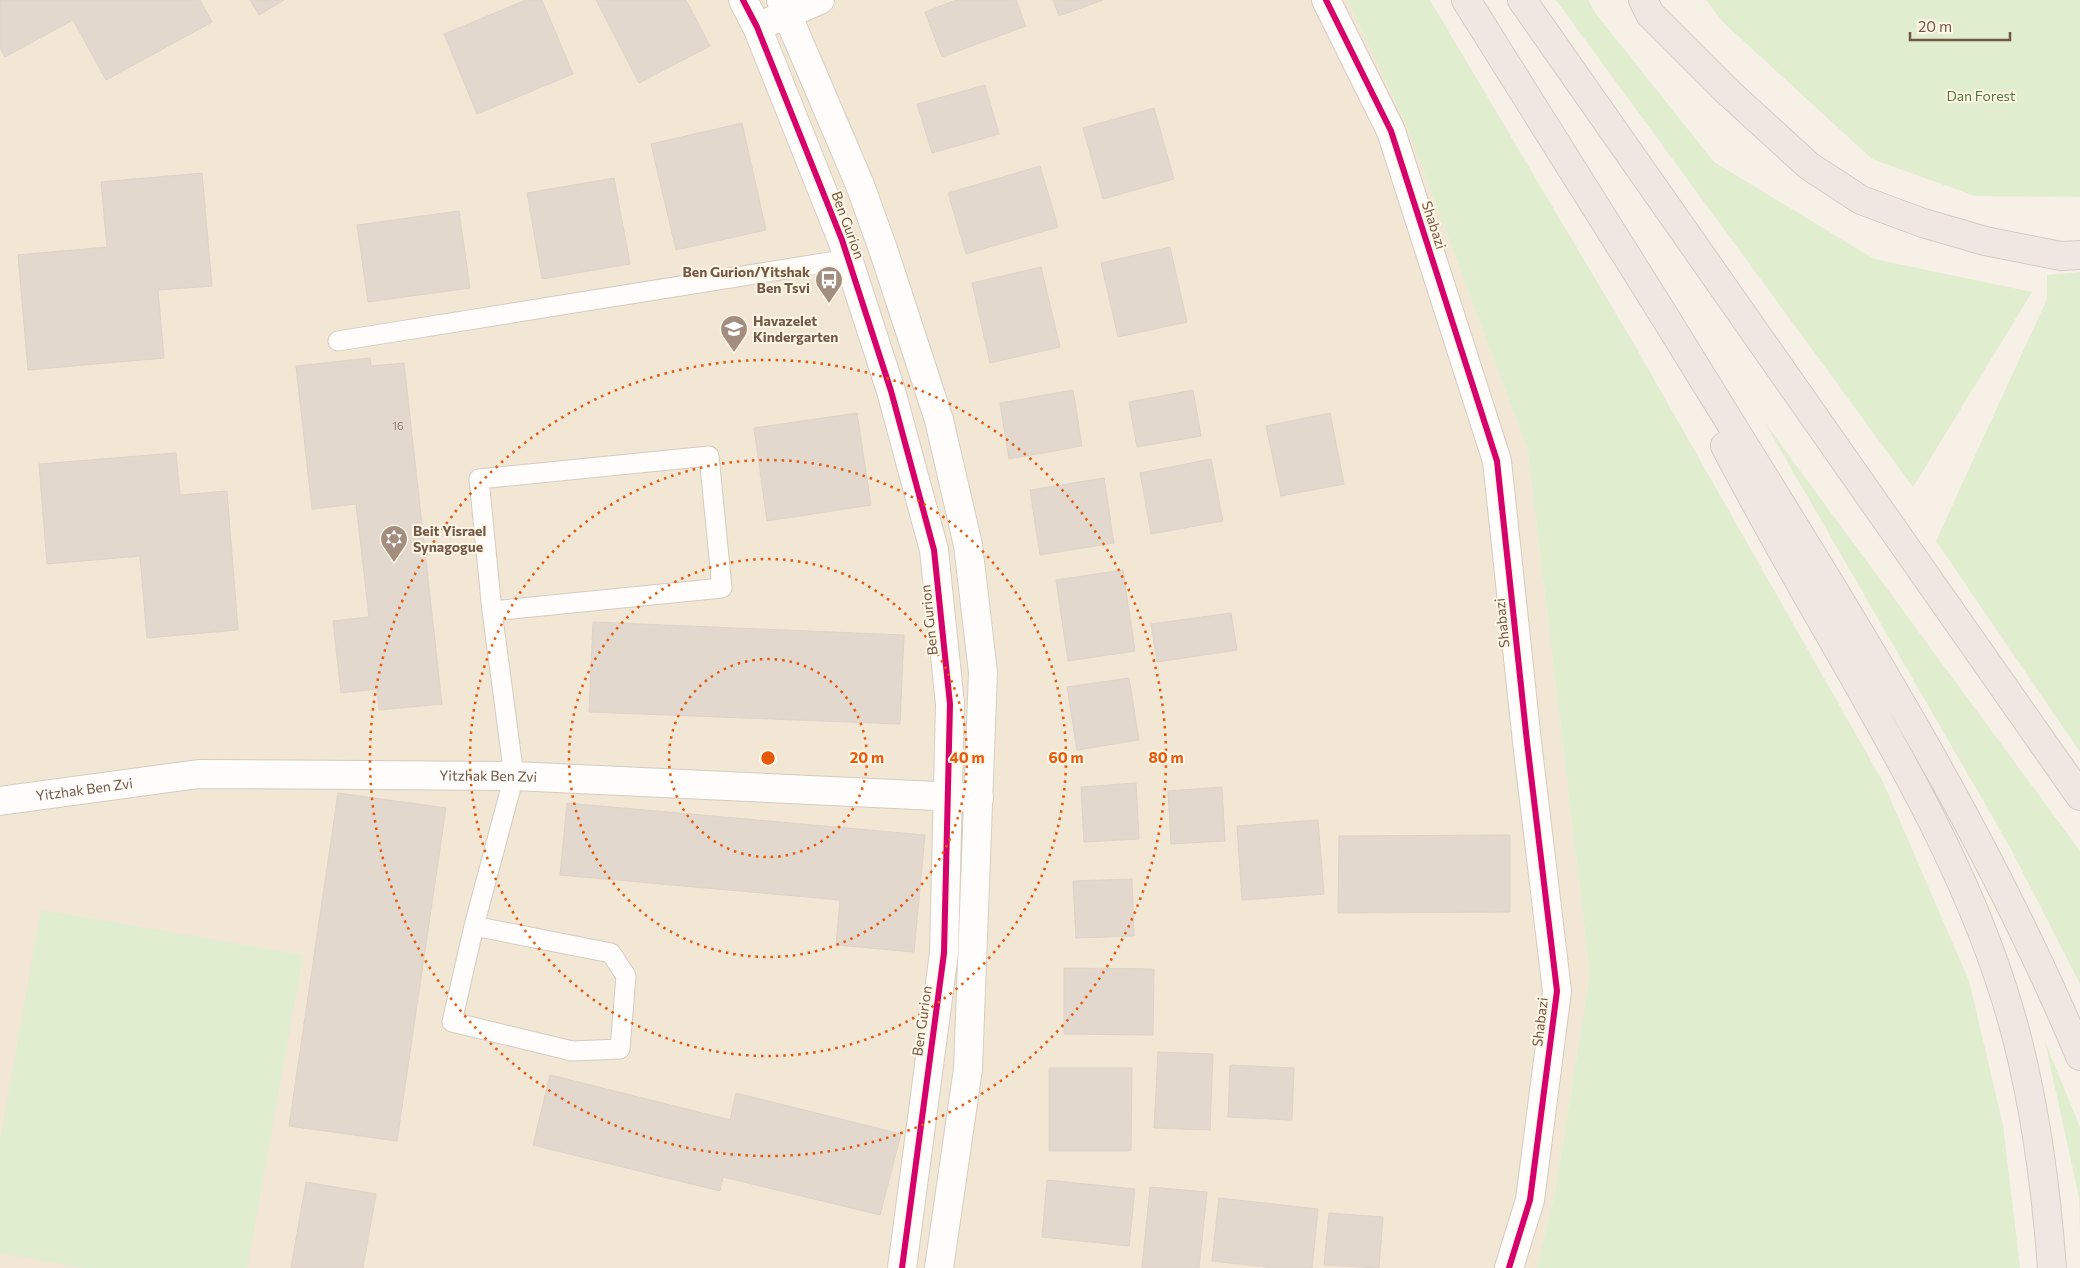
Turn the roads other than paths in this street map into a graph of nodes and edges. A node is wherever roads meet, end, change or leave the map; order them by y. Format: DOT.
graph roads {
  1 [pos="743,0"];
  2 [pos="820,0"];
  3 [pos="1326,0"];
  4 [pos="1466,0"];
  5 [pos="1522,0"];
  6 [pos="1643,0"];
  7 [pos="784,7"];
  8 [pos="757,27"];
  9 [pos="1617,238"];
  10 [pos="2080,255"];
  11 [pos="848,259"];
  12 [pos="338,341"];
  13 [pos="492,611"];
  14 [pos="514,776"];
  15 [pos="948,796"];
  16 [pos="2080,796"];
  17 [pos="978,798"];
  18 [pos="0,801"];
  19 [pos="474,926"];
  20 [pos="2080,1056"];
  21 [pos="902,1268"];
  22 [pos="939,1268"];
  23 [pos="1510,1268"];
  24 [pos="2052,1268"];
  1 -- 8 [label="street, Ben Gurion"];
  2 -- 7 [label="street"];
  3 -- 23 [label="street, Shabazi"];
  4 -- 9 [label="highway"];
  5 -- 16 [label="highway"];
  6 -- 10 [label="highway"];
  7 -- 8 [label="street"];
  7 -- 17 [label="street, Ben Gurion"];
  8 -- 11 [label="street, Ben Gurion"];
  9 -- 20 [label="highway"];
  9 -- 24 [label="highway"];
  11 -- 12 [label="lane"];
  11 -- 15 [label="street, Ben Gurion"];
  13 -- 13 [label="lane"];
  13 -- 14 [label="lane"];
  14 -- 15 [label="street, Yitzhak Ben Zvi"];
  14 -- 18 [label="street, Yitzhak Ben Zvi"];
  14 -- 19 [label="lane"];
  15 -- 17 [label="street, Yitzhak Ben Zvi"];
  15 -- 21 [label="street, Ben Gurion"];
  17 -- 22 [label="street, Ben Gurion"];
  19 -- 19 [label="lane"];
}
